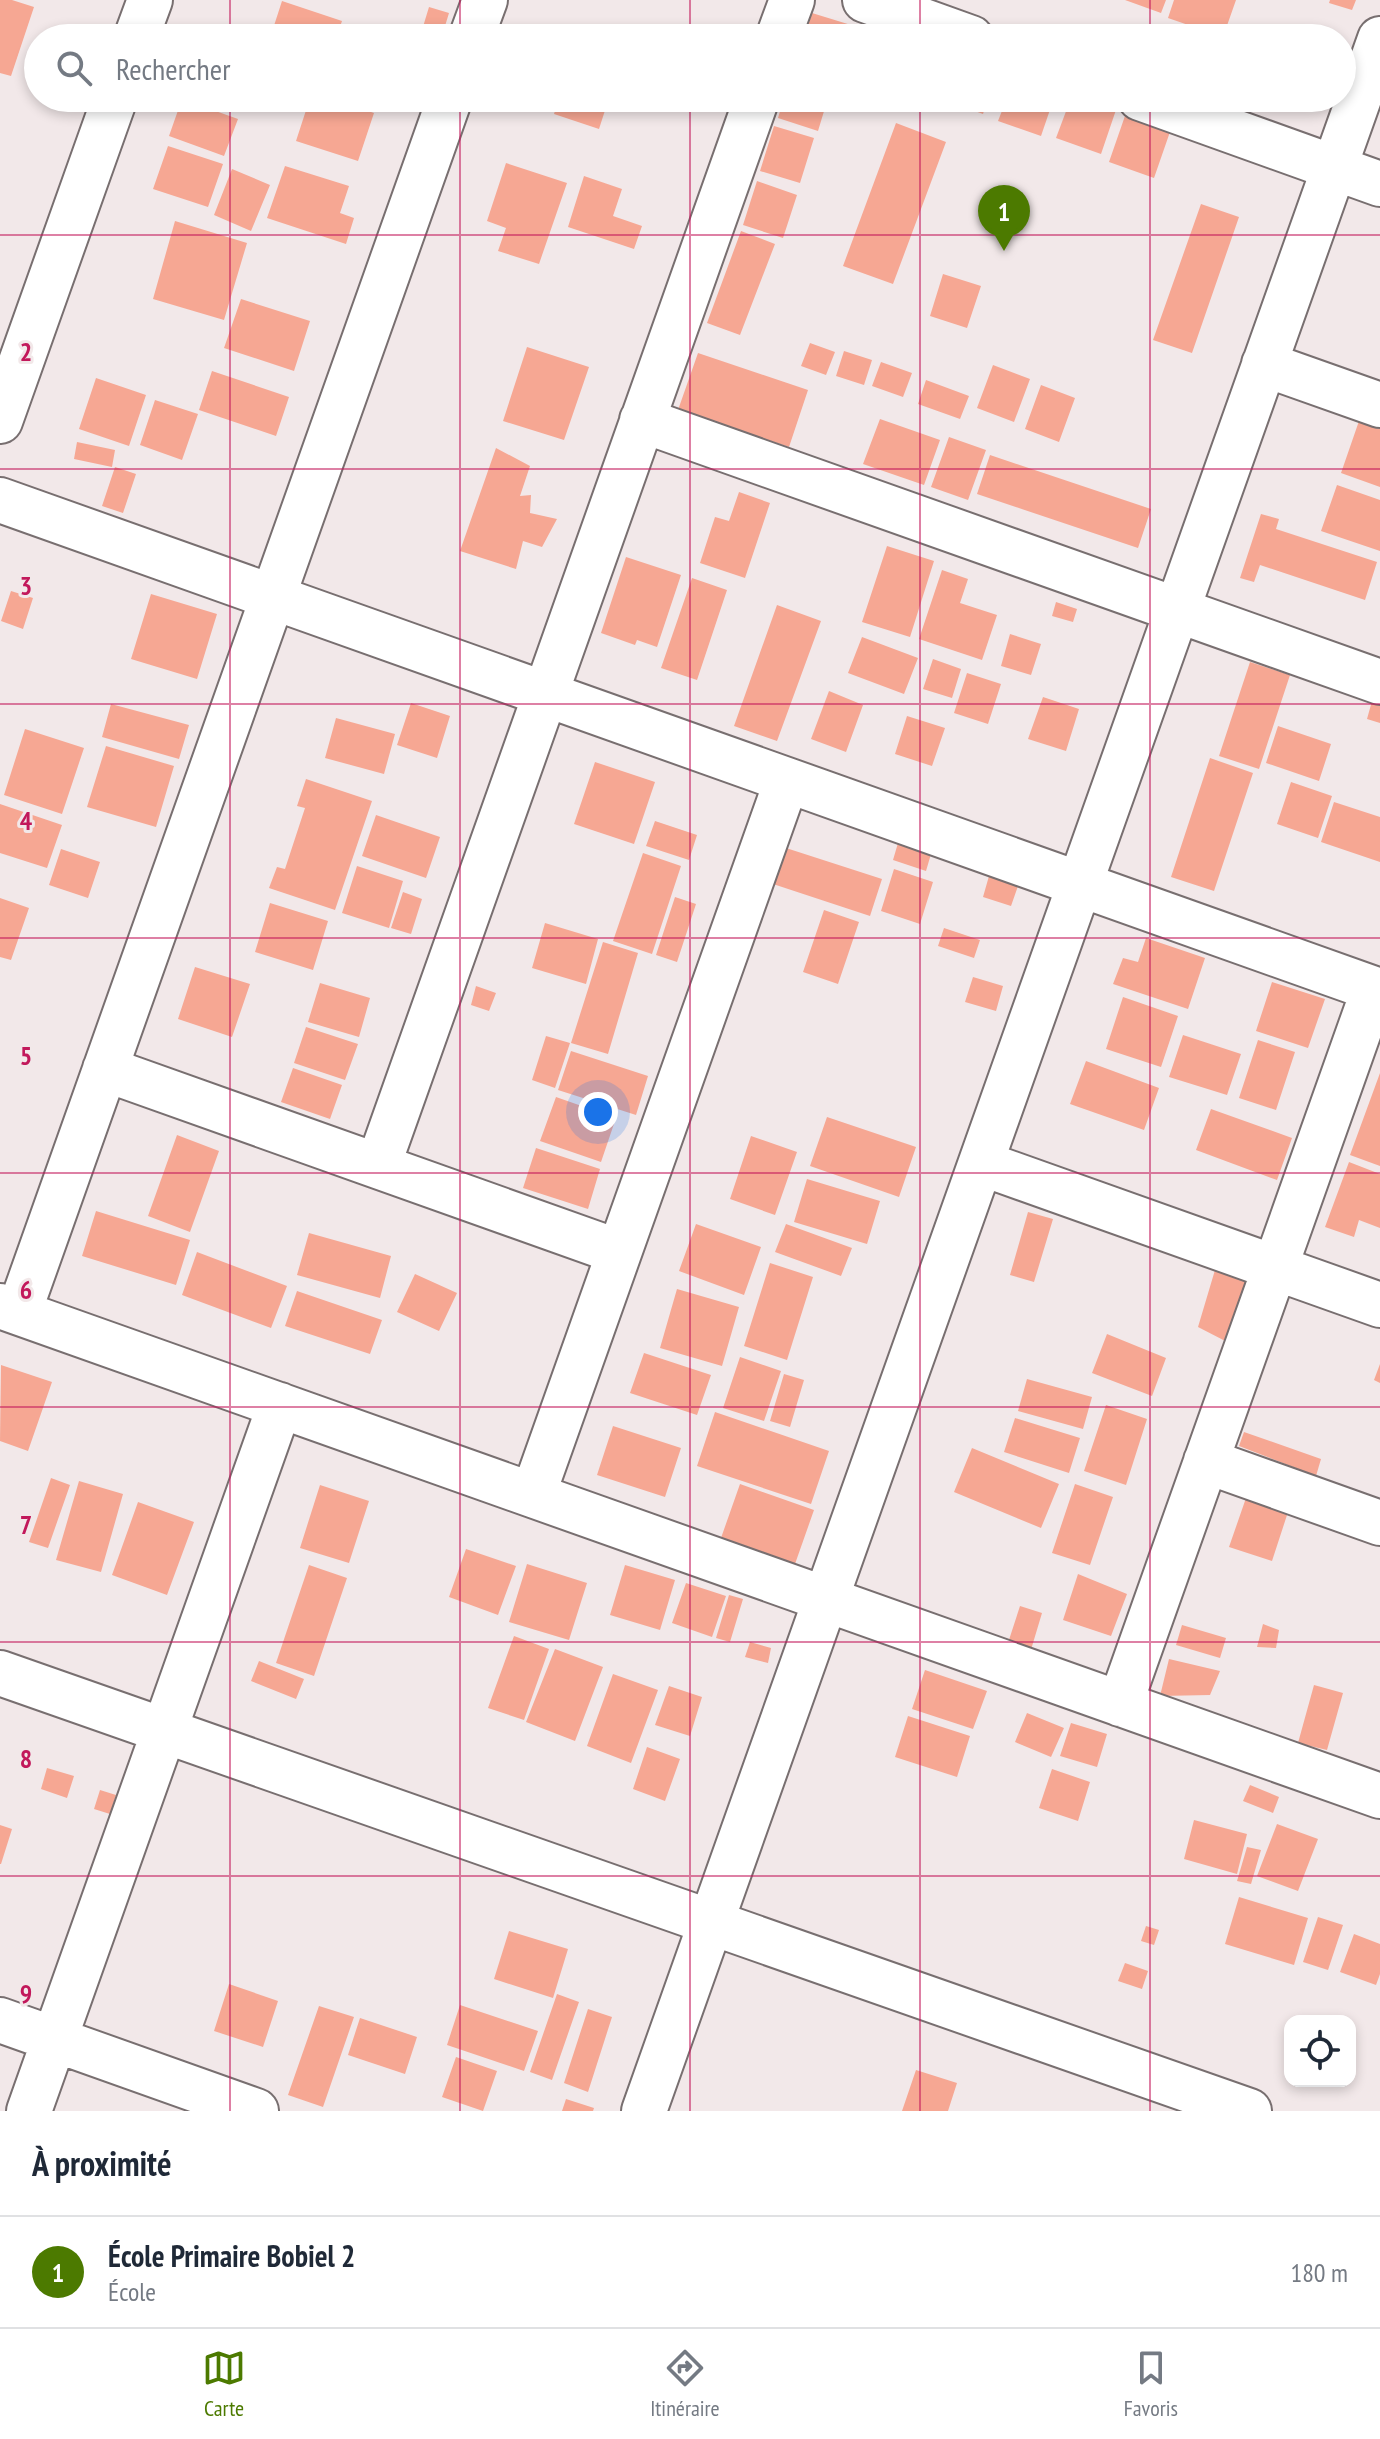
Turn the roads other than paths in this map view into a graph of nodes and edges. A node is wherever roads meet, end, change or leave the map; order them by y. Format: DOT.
graph roads {
  1 [pos="150,0"];
  2 [pos="485,0"];
  3 [pos="792,0"];
  4 [pos="865,0"];
  5 [pos="141,24"];
  6 [pos="476,24"];
  7 [pos="783,24"];
  8 [pos="932,24"];
  9 [pos="1380,39"];
  10 [pos="1356,106"];
  11 [pos="110,112"];
  12 [pos="445,112"];
  13 [pos="752,112"];
  14 [pos="1179,112"];
  15 [pos="1354,112"];
  16 [pos="1334,167"];
  17 [pos="1380,184"];
  18 [pos="1264,364"];
  19 [pos="1380,405"];
  20 [pos="642,420"];
  21 [pos="0,421"];
  22 [pos="0,500"];
  23 [pos="273,597"];
  24 [pos="1177,610"];
  25 [pos="1380,682"];
  26 [pos="545,694"];
  27 [pos="787,780"];
  28 [pos="1080,884"];
  29 [pos="1377,990"];
  30 [pos="105,1069"];
  31 [pos="981,1163"];
  32 [pos="378,1166"];
  33 [pos="619,1252"];
  34 [pos="1275,1268"];
  35 [pos="1380,1305"];
  36 [pos="9,1309"];
  37 [pos="280,1405"];
  38 [pos="1206,1461"];
  39 [pos="533,1495"];
  40 [pos="1380,1523"];
  41 [pos="825,1599"];
  42 [pos="0,1673"];
  43 [pos="1120,1704"];
  44 [pos="164,1730"];
  45 [pos="1380,1796"];
  46 [pos="711,1922"];
  47 [pos="0,2020"];
  48 [pos="55,2039"];
  49 [pos="29,2111"];
  50 [pos="256,2111"];
  51 [pos="644,2111"];
  52 [pos="1249,2111"];
  1 -- 5 [label="street"];
  2 -- 6 [label="street"];
  3 -- 7 [label="street"];
  4 -- 8 [label="street"];
  9 -- 10 [label="street"];
  11 -- 21 [label="street"];
  12 -- 23 [label="street"];
  13 -- 20 [label="street"];
  14 -- 16 [label="street"];
  15 -- 16 [label="street"];
  16 -- 17 [label="street"];
  16 -- 18 [label="street"];
  18 -- 19 [label="street"];
  18 -- 24 [label="street"];
  20 -- 24 [label="street"];
  20 -- 26 [label="street"];
  22 -- 23 [label="street"];
  23 -- 26 [label="street"];
  23 -- 30 [label="street"];
  24 -- 25 [label="street"];
  24 -- 28 [label="street"];
  26 -- 27 [label="street"];
  26 -- 32 [label="street"];
  27 -- 28 [label="street"];
  27 -- 33 [label="street"];
  28 -- 29 [label="street"];
  28 -- 31 [label="street"];
  29 -- 34 [label="street"];
  30 -- 32 [label="street"];
  30 -- 36 [label="street"];
  31 -- 34 [label="street"];
  31 -- 41 [label="street"];
  32 -- 33 [label="street"];
  33 -- 39 [label="street"];
  34 -- 35 [label="street"];
  34 -- 38 [label="street"];
  36 -- 37 [label="street"];
  37 -- 39 [label="street"];
  37 -- 44 [label="street"];
  38 -- 40 [label="street"];
  38 -- 43 [label="street"];
  39 -- 41 [label="street"];
  41 -- 43 [label="street"];
  41 -- 46 [label="street"];
  42 -- 44 [label="street"];
  43 -- 45 [label="street"];
  44 -- 46 [label="street"];
  44 -- 48 [label="street"];
  46 -- 51 [label="street"];
  46 -- 52 [label="street"];
  47 -- 48 [label="street"];
  48 -- 49 [label="street"];
  48 -- 50 [label="street"];
}
